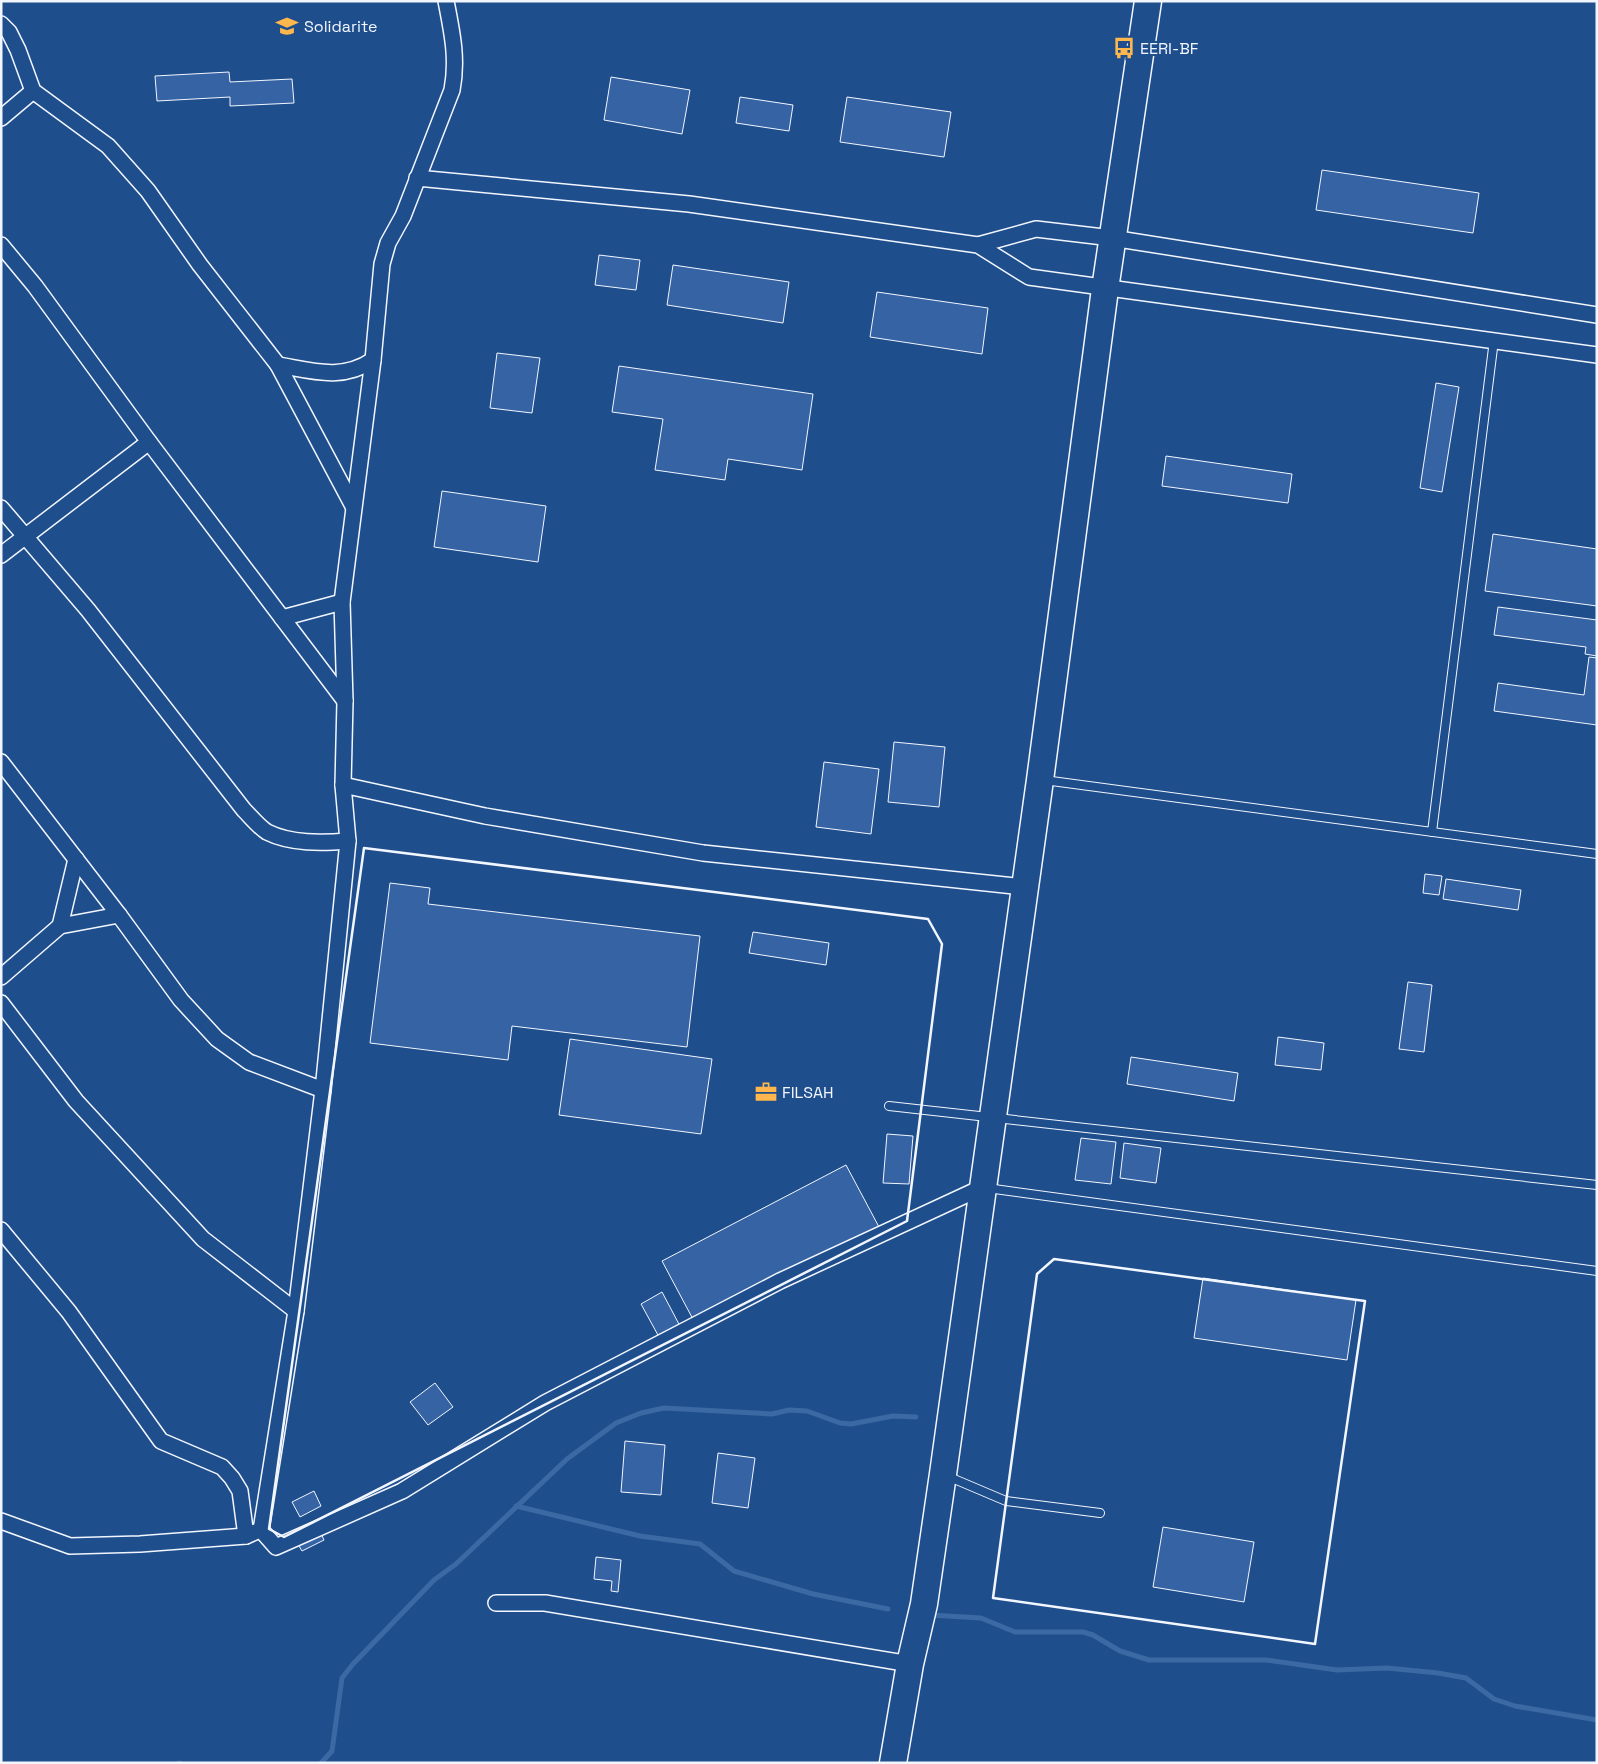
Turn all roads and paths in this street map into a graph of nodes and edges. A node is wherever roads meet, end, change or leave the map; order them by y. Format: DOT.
graph roads {
  1 [pos="446,1"];
  2 [pos="1148,1"];
  3 [pos="1,24"];
  4 [pos="33,91"];
  5 [pos="1,118"];
  6 [pos="417,178"];
  7 [pos="1112,238"];
  8 [pos="1,245"];
  9 [pos="978,245"];
  10 [pos="1105,289"];
  11 [pos="1597,315"];
  12 [pos="1494,340"];
  13 [pos="1597,355"];
  14 [pos="373,360"];
  15 [pos="278,365"];
  16 [pos="149,442"];
  17 [pos="353,506"];
  18 [pos="1,508"];
  19 [pos="25,538"];
  20 [pos="1,555"];
  21 [pos="342,602"];
  22 [pos="282,618"];
  23 [pos="345,701"];
  24 [pos="2,764"];
  25 [pos="1040,780"];
  26 [pos="343,785"];
  27 [pos="1432,832"];
  28 [pos="348,841"];
  29 [pos="1597,854"];
  30 [pos="76,859"];
  31 [pos="1024,887"];
  32 [pos="119,915"];
  33 [pos="60,926"];
  34 [pos="1,976"];
  35 [pos="1,1003"];
  36 [pos="323,1090"];
  37 [pos="889,1106"];
  38 [pos="994,1118"];
  39 [pos="1597,1185"];
  40 [pos="983,1187"];
  41 [pos="1,1230"];
  42 [pos="1597,1270"];
  43 [pos="296,1311"];
  44 [pos="943,1474"];
  45 [pos="1100,1514"];
  46 [pos="1,1521"];
  47 [pos="261,1530"];
  48 [pos="246,1536"];
  49 [pos="496,1603"];
  50 [pos="910,1664"];
  51 [pos="894,1763"];
  1 -- 6 [label="street"];
  2 -- 7 [label="highway"];
  3 -- 4 [label="street"];
  4 -- 5 [label="street"];
  4 -- 15 [label="street"];
  6 -- 9 [label="street"];
  6 -- 14 [label="street"];
  7 -- 9 [label="street"];
  7 -- 10 [label="highway"];
  7 -- 11 [label="street"];
  8 -- 16 [label="street"];
  9 -- 10 [label="street"];
  10 -- 12 [label="street"];
  10 -- 25 [label="highway"];
  12 -- 13 [label="street"];
  12 -- 27 [label="lane"];
  14 -- 15 [label="street"];
  14 -- 17 [label="street"];
  15 -- 17 [label="street"];
  16 -- 19 [label="street"];
  16 -- 22 [label="street"];
  17 -- 21 [label="street"];
  18 -- 19 [label="street"];
  19 -- 20 [label="street"];
  19 -- 28 [label="street"];
  21 -- 22 [label="street"];
  21 -- 23 [label="street"];
  22 -- 23 [label="street"];
  23 -- 26 [label="street"];
  24 -- 30 [label="street"];
  25 -- 27 [label="lane"];
  25 -- 31 [label="highway"];
  26 -- 28 [label="street"];
  26 -- 31 [label="street"];
  27 -- 29 [label="lane"];
  28 -- 36 [label="street"];
  30 -- 32 [label="street"];
  30 -- 33 [label="street"];
  31 -- 38 [label="highway"];
  32 -- 33 [label="street"];
  32 -- 36 [label="street"];
  33 -- 34 [label="street"];
  35 -- 43 [label="street"];
  36 -- 43 [label="street"];
  37 -- 38 [label="lane"];
  38 -- 39 [label="lane"];
  38 -- 40 [label="highway"];
  40 -- 42 [label="lane"];
  40 -- 44 [label="highway"];
  40 -- 47 [label="street"];
  41 -- 48 [label="street"];
  43 -- 47 [label="street"];
  44 -- 45 [label="lane"];
  44 -- 50 [label="highway"];
  46 -- 48 [label="street"];
  47 -- 48 [label="street"];
  49 -- 50 [label="street"];
  50 -- 51 [label="highway"];
}
